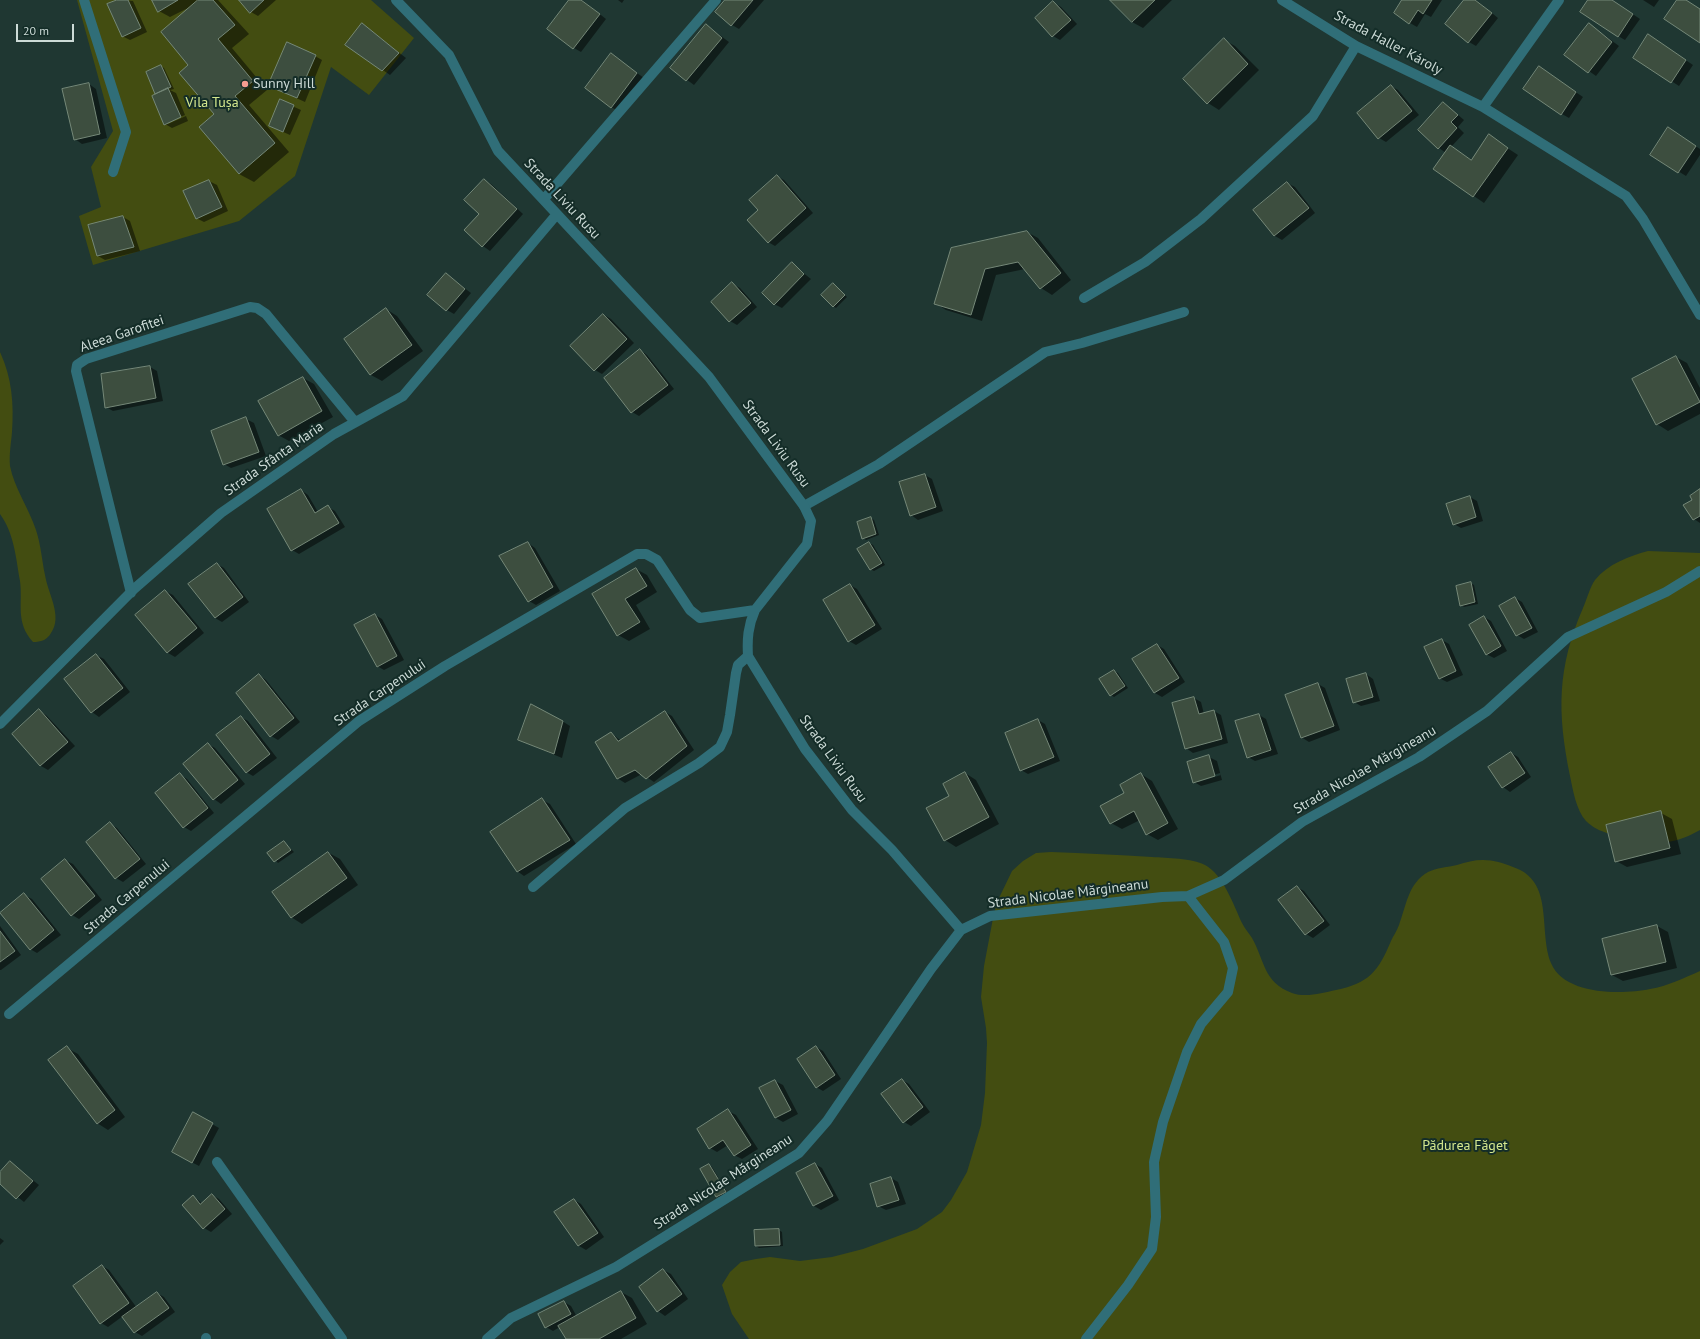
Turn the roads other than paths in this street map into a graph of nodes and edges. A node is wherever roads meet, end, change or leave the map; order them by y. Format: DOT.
graph roads {
  1 [pos="84,0"];
  2 [pos="396,0"];
  3 [pos="716,0"];
  4 [pos="1282,0"];
  5 [pos="1559,0"];
  6 [pos="1356,46"];
  7 [pos="1483,107"];
  8 [pos="113,172"];
  9 [pos="544,199"];
  10 [pos="557,214"];
  11 [pos="1084,298"];
  12 [pos="1184,312"];
  13 [pos="1700,316"];
  14 [pos="355,422"];
  15 [pos="804,506"];
  16 [pos="1700,571"];
  17 [pos="131,593"];
  18 [pos="755,610"];
  19 [pos="748,656"];
  20 [pos="0,724"];
  21 [pos="533,887"];
  22 [pos="1188,896"];
  23 [pos="961,930"];
  24 [pos="9,1014"];
  25 [pos="217,1162"];
  26 [pos="342,1339"];
  27 [pos="487,1339"];
  28 [pos="1086,1339"];
  1 -- 8 [label="street"];
  2 -- 9 [label="street, Strada Liviu Rusu"];
  3 -- 9 [label="street"];
  4 -- 6 [label="street, Strada Haller Károly"];
  5 -- 7 [label="street"];
  6 -- 7 [label="street, Strada Haller Károly"];
  6 -- 11 [label="street"];
  7 -- 13 [label="street"];
  9 -- 10 [label="street, Strada Liviu Rusu"];
  10 -- 14 [label="street, Strada Sfânta Maria"];
  10 -- 15 [label="street, Strada Liviu Rusu"];
  12 -- 15 [label="street"];
  14 -- 17 [label="street, Strada Sfânta Maria"];
  14 -- 17 [label="street, Aleea Garofitei"];
  15 -- 18 [label="street, Strada Liviu Rusu"];
  16 -- 22 [label="street, Strada Nicolae Mărgineanu"];
  17 -- 20 [label="street, Strada Sfânta Maria"];
  18 -- 19 [label="street, Strada Liviu Rusu"];
  18 -- 24 [label="street, Strada Carpenului"];
  19 -- 21 [label="street"];
  19 -- 23 [label="street, Strada Liviu Rusu"];
  22 -- 23 [label="street, Strada Nicolae Mărgineanu"];
  22 -- 28 [label="street"];
  23 -- 27 [label="street, Strada Nicolae Mărgineanu"];
  25 -- 26 [label="street"];
}
